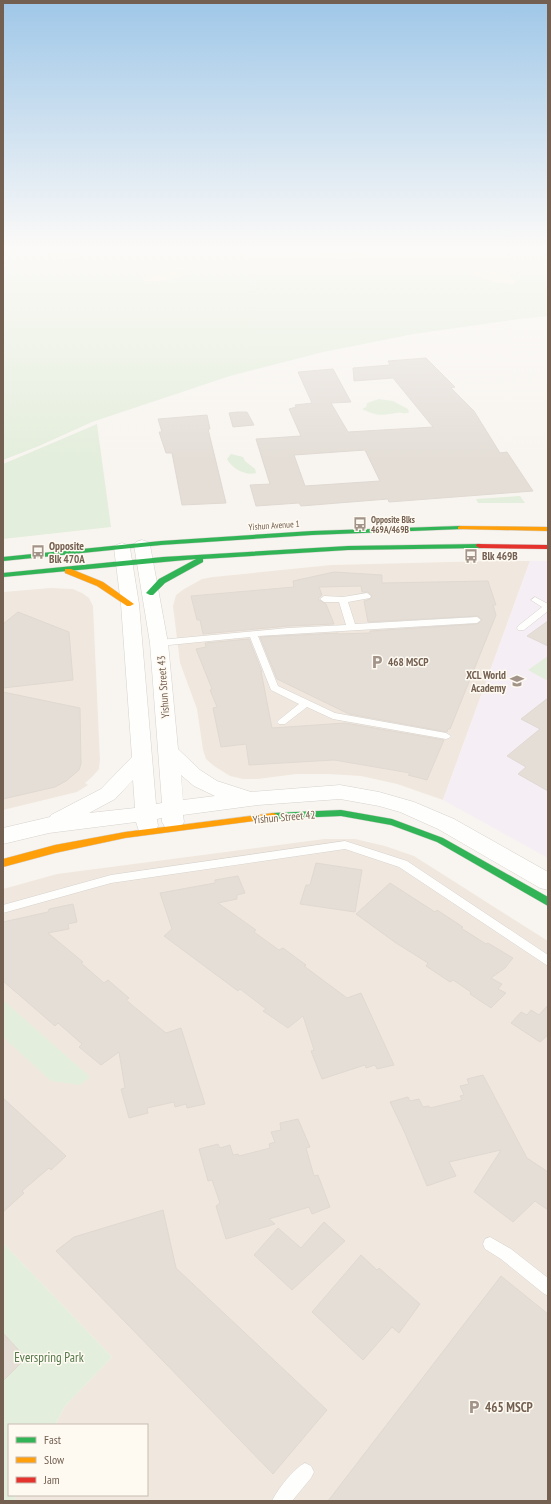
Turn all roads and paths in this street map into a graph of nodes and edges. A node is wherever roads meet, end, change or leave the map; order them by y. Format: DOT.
graph roads {
  1 [pos="548,529"];
  2 [pos="142,545"];
  3 [pos="548,547"];
  4 [pos="123,555"];
  5 [pos="205,557"];
  6 [pos="3,559"];
  7 [pos="145,561"];
  8 [pos="61,569"];
  9 [pos="3,575"];
  10 [pos="150,593"];
  11 [pos="367,596"];
  12 [pos="324,599"];
  13 [pos="343,600"];
  14 [pos="535,600"];
  15 [pos="130,604"];
  16 [pos="477,620"];
  17 [pos="352,627"];
  18 [pos="521,628"];
  19 [pos="253,634"];
  20 [pos="159,643"];
  21 [pos="306,703"];
  22 [pos="282,722"];
  23 [pos="446,736"];
  24 [pos="168,751"];
  25 [pos="142,758"];
  26 [pos="258,798"];
  27 [pos="173,819"];
  28 [pos="146,823"];
  29 [pos="49,825"];
  30 [pos="3,836"];
  31 [pos="3,863"];
  32 [pos="548,882"];
  33 [pos="548,902"];
  34 [pos="3,909"];
  35 [pos="548,961"];
  36 [pos="490,1244"];
  37 [pos="548,1288"];
  38 [pos="305,1472"];
  39 [pos="281,1501"];
  1 -- 2 [label="main road, Yishun Avenue 1"];
  2 -- 4 [label="main road, Yishun Avenue 1"];
  2 -- 7 [label="street, Yishun Street 43"];
  3 -- 5 [label="main road, Yishun Avenue 1"];
  4 -- 6 [label="main road, Yishun Avenue 1"];
  4 -- 7 [label="main road, Yishun Avenue 1"];
  4 -- 8 [label="main road, Yishun Avenue 1"];
  4 -- 15 [label="street"];
  5 -- 7 [label="main road, Yishun Avenue 1"];
  5 -- 10 [label="main road"];
  7 -- 10 [label="street, Yishun Street 43"];
  8 -- 9 [label="main road, Yishun Avenue 1"];
  8 -- 15 [label="main road"];
  10 -- 20 [label="street, Yishun Street 43"];
  11 -- 13 [label="lane"];
  12 -- 13 [label="lane"];
  13 -- 17 [label="lane"];
  14 -- 18 [label="lane"];
  15 -- 25 [label="street"];
  16 -- 17 [label="lane"];
  17 -- 19 [label="lane"];
  19 -- 20 [label="lane"];
  19 -- 21 [label="lane"];
  20 -- 24 [label="street, Yishun Street 43"];
  21 -- 22 [label="lane"];
  21 -- 23 [label="lane"];
  24 -- 26 [label="street"];
  24 -- 27 [label="street, Yishun Street 43"];
  25 -- 28 [label="street"];
  25 -- 29 [label="street"];
  26 -- 27 [label="street, Yishun Street 42"];
  26 -- 32 [label="street, Yishun Street 42"];
  27 -- 28 [label="street, Yishun Street 42"];
  27 -- 33 [label="main road, Yishun Street 42"];
  28 -- 29 [label="street, Yishun Street 42"];
  28 -- 31 [label="main road, Yishun Street 42"];
  29 -- 30 [label="street, Yishun Street 42"];
  34 -- 35 [label="lane"];
  36 -- 37 [label="lane"];
  38 -- 39 [label="lane"];
}
